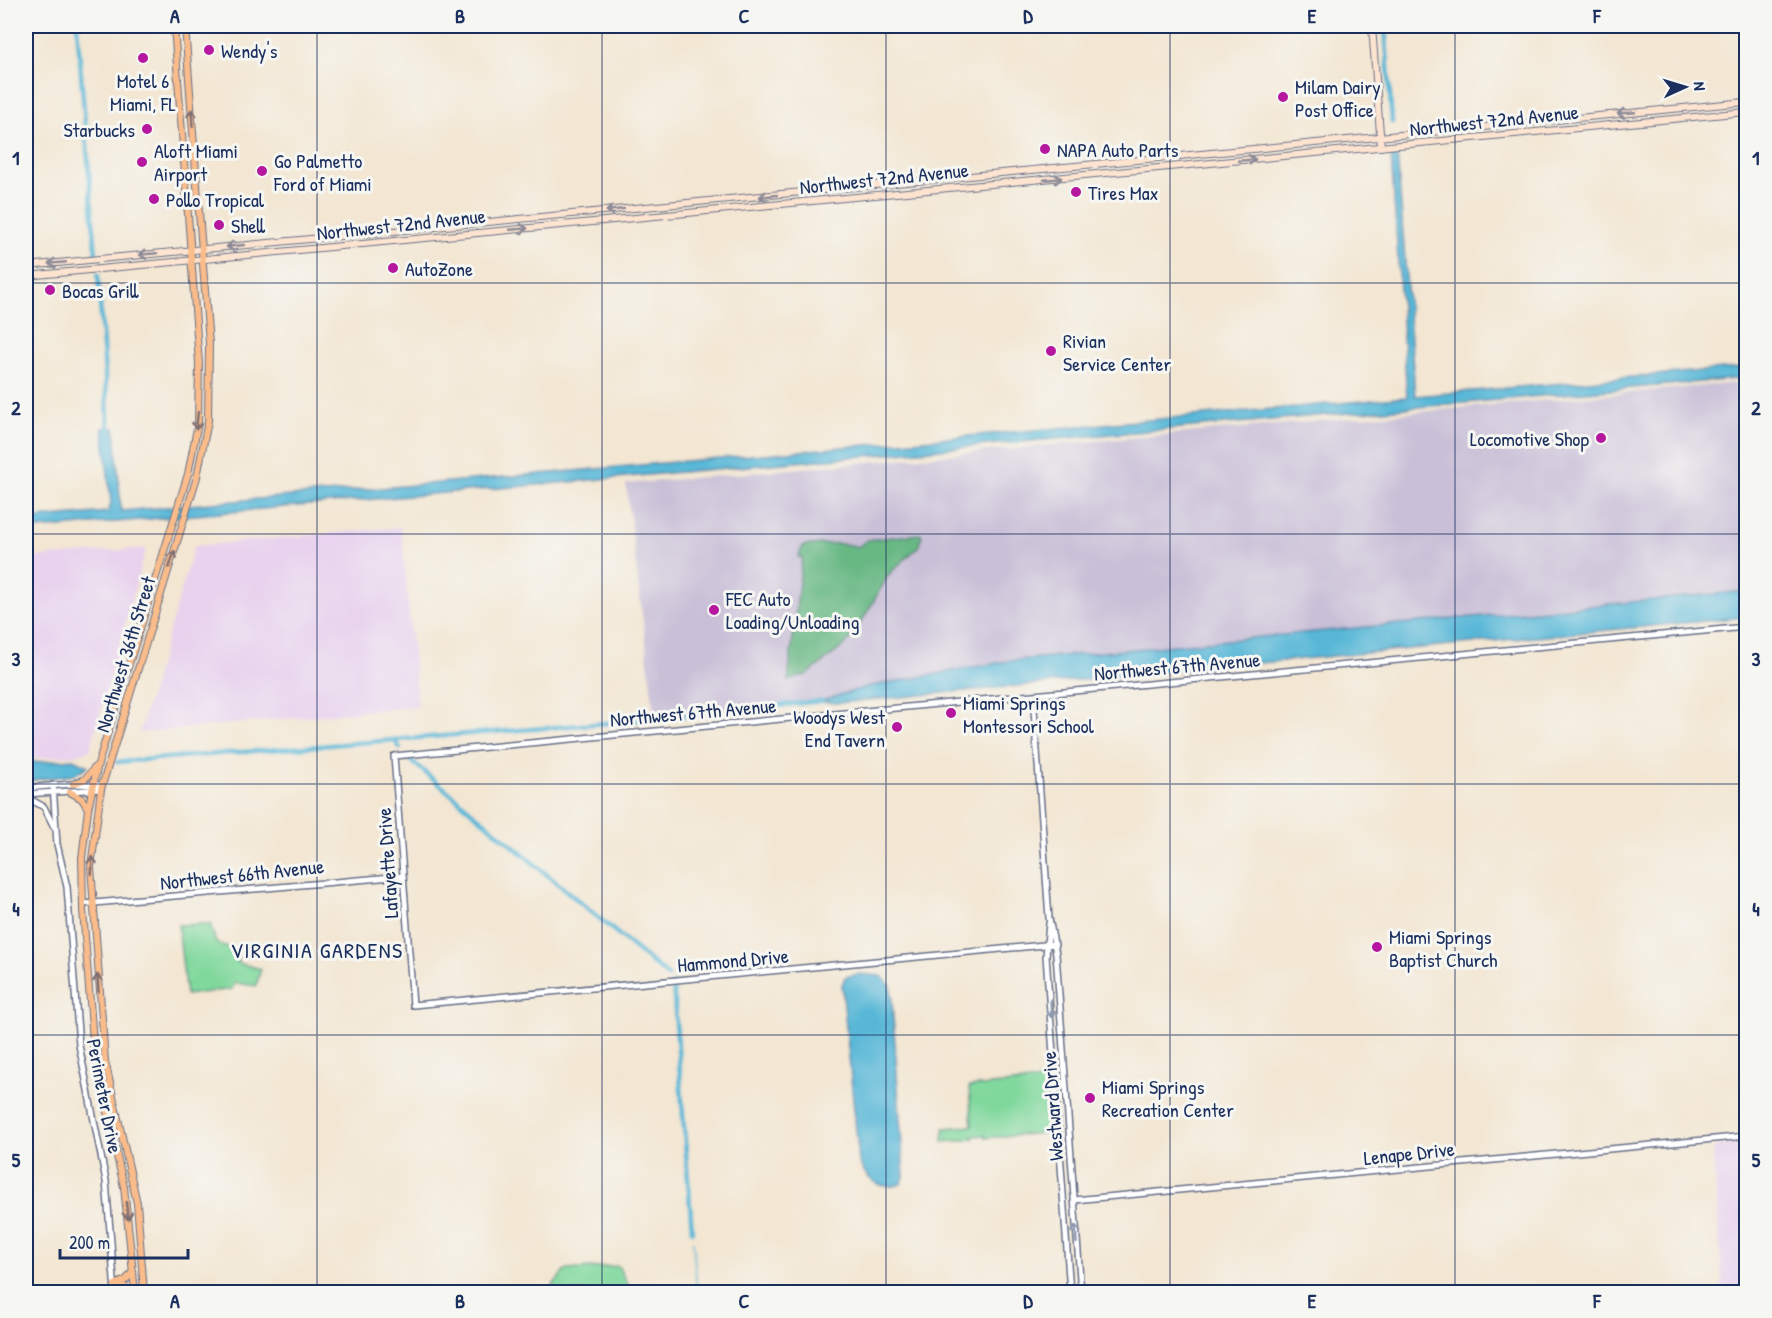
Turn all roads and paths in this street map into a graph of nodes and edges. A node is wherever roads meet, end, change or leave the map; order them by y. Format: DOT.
graph roads {
  1 [pos="174,26"];
  2 [pos="185,26"];
  3 [pos="1372,26"];
  4 [pos="188,63"];
  5 [pos="177,64"];
  6 [pos="1746,102"];
  7 [pos="1746,112"];
  8 [pos="1380,136"];
  9 [pos="1381,147"];
  10 [pos="786,194"];
  11 [pos="780,205"];
  12 [pos="547,216"];
  13 [pos="556,226"];
  14 [pos="202,249"];
  15 [pos="190,250"];
  16 [pos="202,260"];
  17 [pos="191,261"];
  18 [pos="26,266"];
  19 [pos="26,276"];
  20 [pos="1746,627"];
  21 [pos="1033,695"];
  22 [pos="394,756"];
  23 [pos="98,764"];
  24 [pos="73,784"];
  25 [pos="53,785"];
  26 [pos="102,787"];
  27 [pos="26,788"];
  28 [pos="92,788"];
  29 [pos="70,792"];
  30 [pos="53,793"];
  31 [pos="26,795"];
  32 [pos="88,809"];
  33 [pos="56,834"];
  34 [pos="403,876"];
  35 [pos="83,904"];
  36 [pos="92,904"];
  37 [pos="1049,918"];
  38 [pos="1055,944"];
  39 [pos="1046,945"];
  40 [pos="413,1005"];
  41 [pos="93,1038"];
  42 [pos="102,1038"];
  43 [pos="1746,1136"];
  44 [pos="133,1185"];
  45 [pos="124,1187"];
  46 [pos="1074,1200"];
  47 [pos="133,1270"];
  48 [pos="115,1289"];
  49 [pos="130,1293"];
  50 [pos="135,1293"];
  51 [pos="144,1293"];
  52 [pos="1070,1293"];
  53 [pos="1081,1293"];
  1 -- 5 [label="main road, Northwest 36th Street"];
  2 -- 4 [label="main road, Northwest 36th Street"];
  3 -- 8 [label="main road"];
  4 -- 5 [label="main road"];
  14 -- 4 [label="main road, Northwest 36th Street, one-way"];
  5 -- 15 [label="main road, Northwest 36th Street"];
  6 -- 8 [label="main road, Northwest 72nd Avenue, one-way"];
  7 -- 9 [label="main road, Northwest 72nd Avenue"];
  8 -- 9 [label="main road"];
  8 -- 10 [label="main road, Northwest 72nd Avenue"];
  11 -- 9 [label="main road, Northwest 72nd Avenue, one-way"];
  10 -- 11 [label="main road"];
  10 -- 12 [label="main road, Northwest 72nd Avenue, one-way"];
  11 -- 13 [label="main road, Northwest 72nd Avenue"];
  12 -- 13 [label="main road"];
  12 -- 14 [label="main road, Northwest 72nd Avenue, one-way"];
  16 -- 13 [label="main road, Northwest 72nd Avenue, one-way"];
  14 -- 15 [label="main road, Northwest 72nd Avenue"];
  14 -- 16 [label="main road, Northwest 36th Street"];
  15 -- 17 [label="main road, Northwest 36th Street"];
  15 -- 18 [label="main road, Northwest 72nd Avenue, one-way"];
  16 -- 17 [label="main road, Northwest 72nd Avenue"];
  26 -- 16 [label="main road, Northwest 36th Street, one-way"];
  17 -- 19 [label="main road, Northwest 72nd Avenue"];
  17 -- 23 [label="main road, Northwest 36th Street, one-way"];
  20 -- 21 [label="street, Northwest 67th Avenue"];
  21 -- 22 [label="street, Northwest 67th Avenue"];
  21 -- 37 [label="street, Westward Drive"];
  22 -- 34 [label="street, Lafayette Drive"];
  23 -- 24 [label="main road"];
  23 -- 28 [label="main road, Northwest 36th Street"];
  24 -- 25 [label="street"];
  24 -- 28 [label="street"];
  25 -- 27 [label="street"];
  25 -- 30 [label="street"];
  26 -- 28 [label="street"];
  36 -- 26 [label="main road, Northwest 36th Street, one-way"];
  28 -- 29 [label="street"];
  28 -- 32 [label="main road, Northwest 36th Street"];
  29 -- 30 [label="street"];
  29 -- 32 [label="main road"];
  30 -- 31 [label="street"];
  30 -- 33 [label="street"];
  31 -- 33 [label="street"];
  32 -- 35 [label="main road, Northwest 36th Street"];
  33 -- 48 [label="street, Perimeter Drive"];
  34 -- 36 [label="street, Northwest 66th Avenue"];
  34 -- 40 [label="street, Lafayette Drive"];
  35 -- 36 [label="street, Northwest 66th Avenue"];
  35 -- 41 [label="main road, Northwest 36th Street"];
  42 -- 36 [label="main road, Northwest 36th Street, one-way"];
  37 -- 38 [label="street, Westward Drive"];
  37 -- 39 [label="street, Westward Drive"];
  38 -- 39 [label="street, Hammond Drive"];
  38 -- 46 [label="street, Westward Drive"];
  39 -- 40 [label="street, Hammond Drive"];
  39 -- 52 [label="street, Westward Drive, one-way"];
  41 -- 42 [label="main road"];
  41 -- 45 [label="main road, Northwest 36th Street"];
  42 -- 44 [label="main road, Northwest 36th Street"];
  43 -- 46 [label="street, Lenape Drive"];
  44 -- 45 [label="main road"];
  44 -- 51 [label="main road, Northwest 36th Street"];
  45 -- 47 [label="main road, Northwest 36th Street, one-way"];
  53 -- 46 [label="street, Westward Drive, one-way"];
  47 -- 48 [label="main road"];
  47 -- 50 [label="main road, Northwest 36th Street"];
  48 -- 49 [label="main road"];
}
